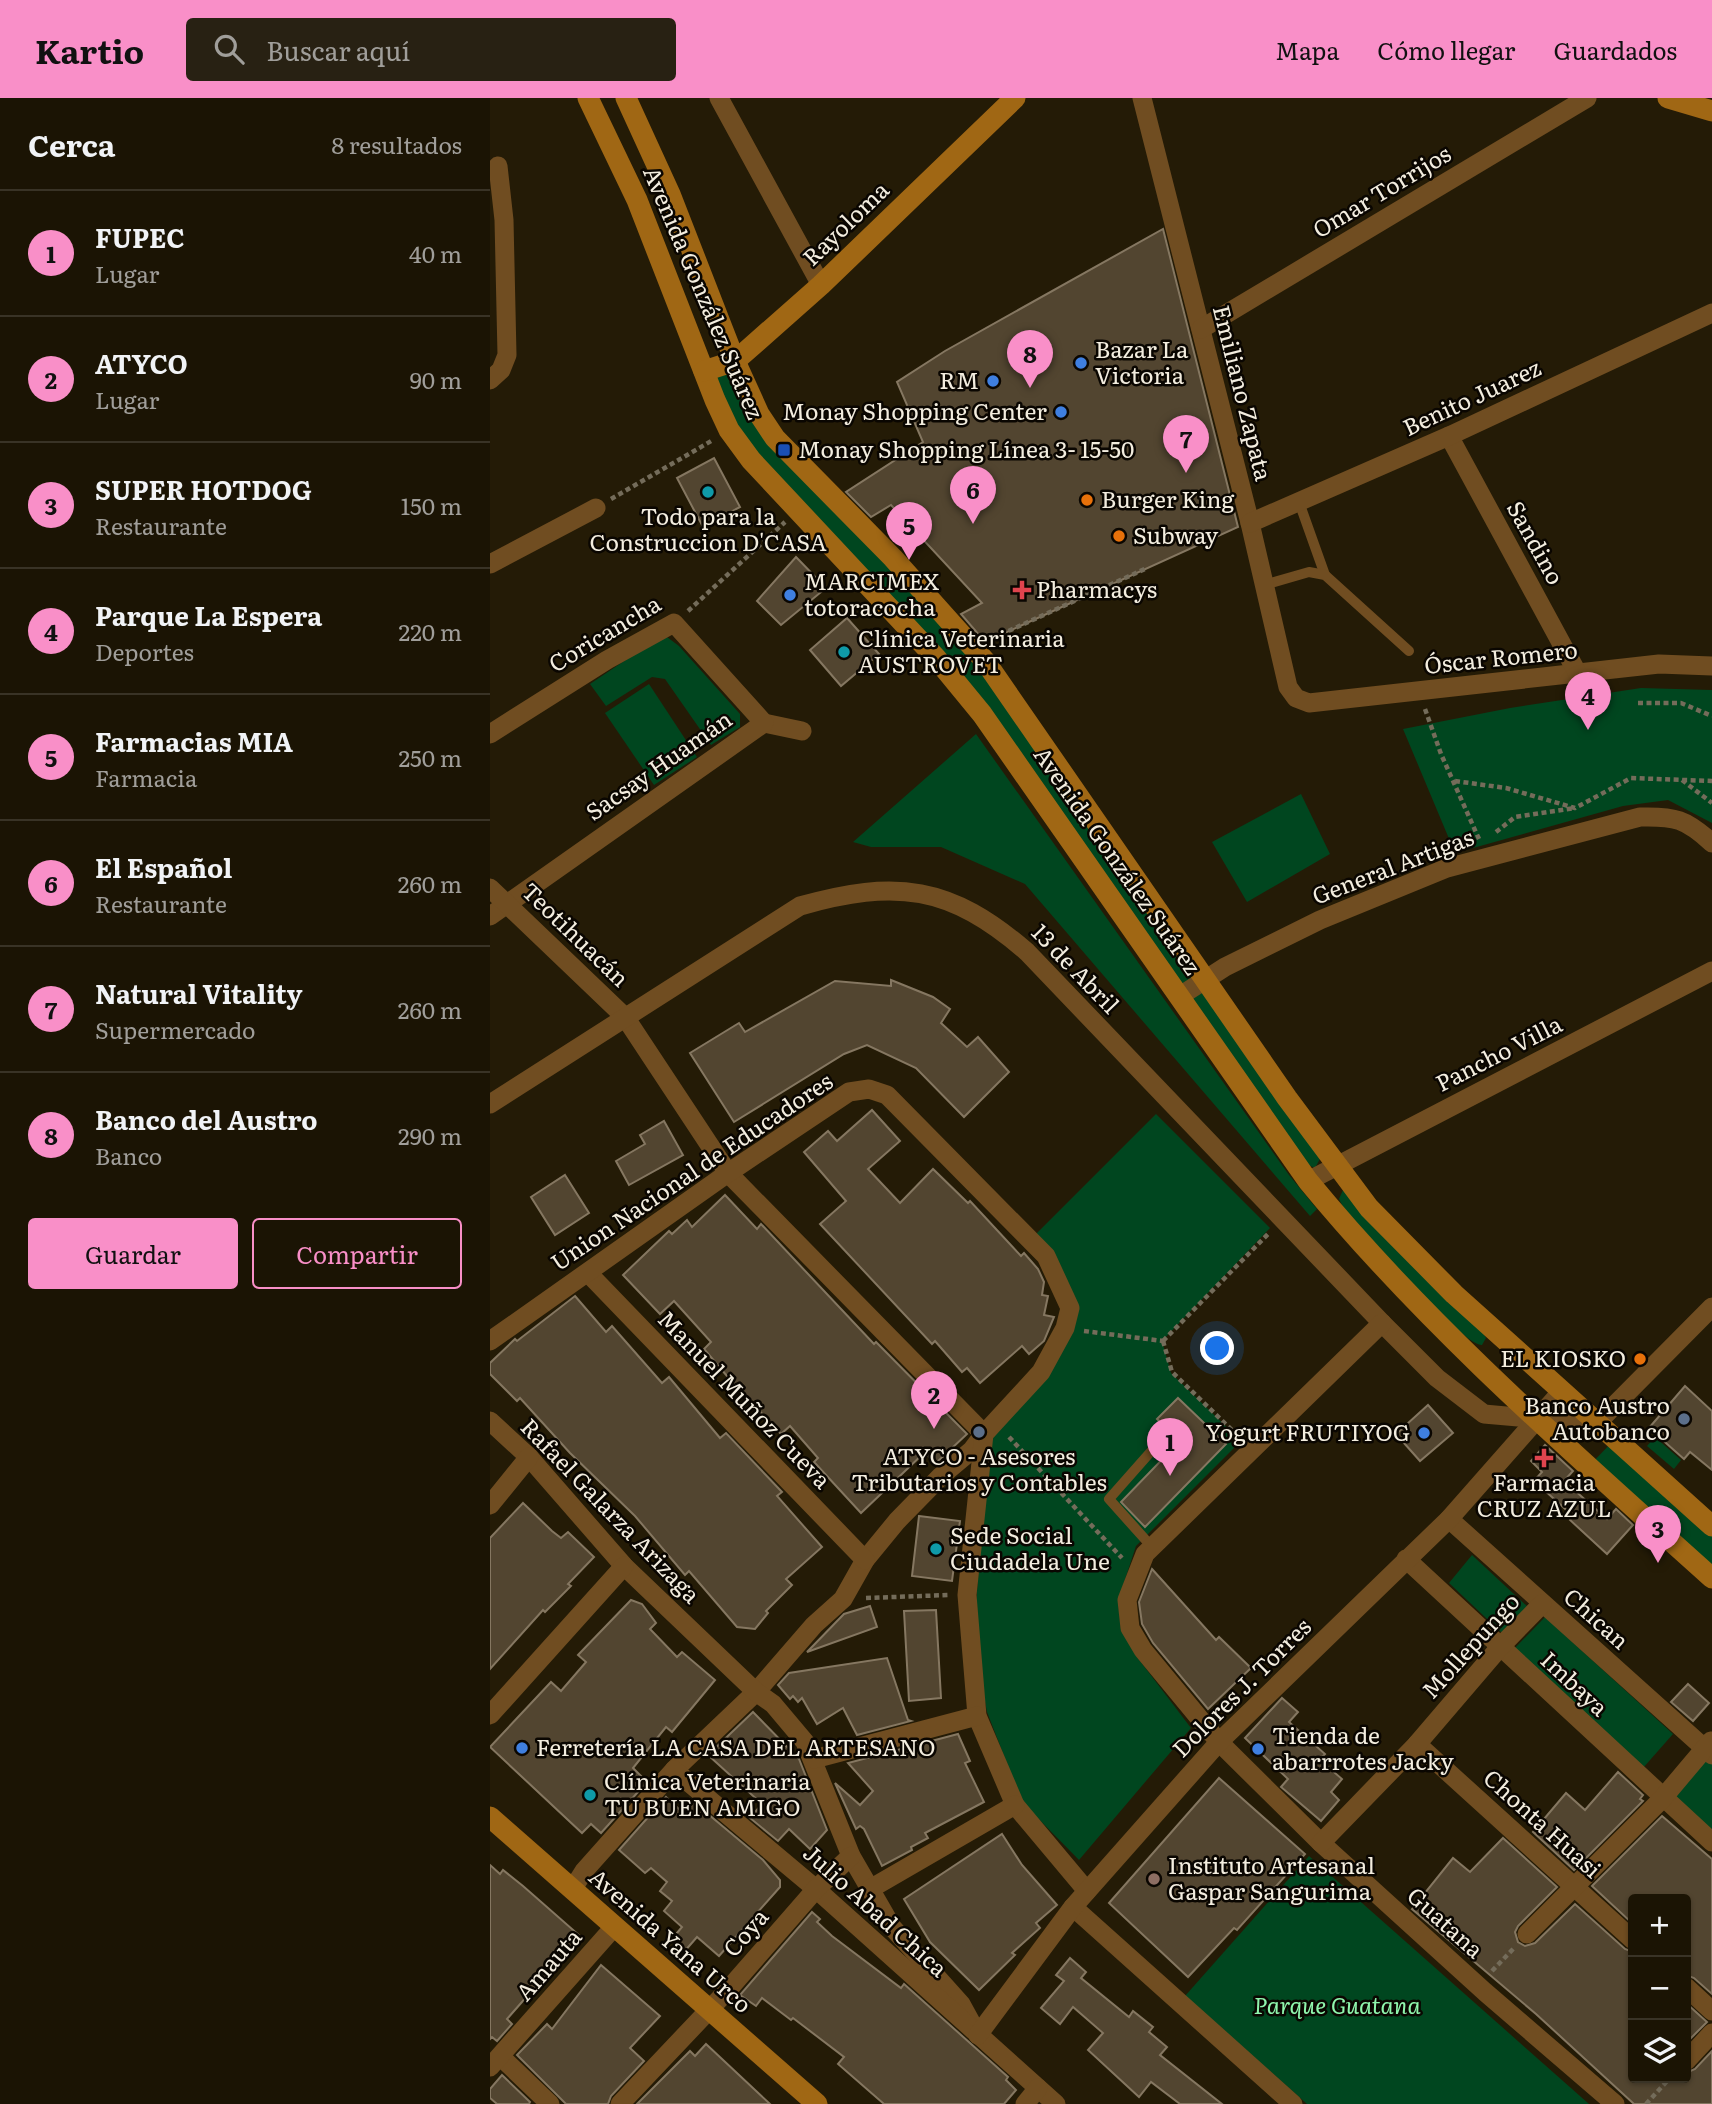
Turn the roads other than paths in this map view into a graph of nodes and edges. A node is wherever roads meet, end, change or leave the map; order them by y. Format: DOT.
graph roads {
  1 [pos="588,98"];
  2 [pos="626,98"];
  3 [pos="719,98"];
  4 [pos="1015,98"];
  5 [pos="1142,98"];
  6 [pos="1587,98"];
  7 [pos="1668,98"];
  8 [pos="1712,111"];
  9 [pos="498,166"];
  10 [pos="821,285"];
  11 [pos="1712,313"];
  12 [pos="1201,329"];
  13 [pos="735,361"];
  14 [pos="704,371"];
  15 [pos="490,380"];
  16 [pos="1449,436"];
  17 [pos="1299,502"];
  18 [pos="596,508"];
  19 [pos="1250,523"];
  20 [pos="490,564"];
  21 [pos="1325,575"];
  22 [pos="1264,585"];
  23 [pos="674,623"];
  24 [pos="1409,651"];
  25 [pos="1712,666"];
  26 [pos="1578,674"];
  27 [pos="1296,698"];
  28 [pos="764,723"];
  29 [pos="802,731"];
  30 [pos="490,734"];
  31 [pos="1712,843"];
  32 [pos="490,888"];
  33 [pos="508,903"];
  34 [pos="490,916"];
  35 [pos="1712,971"];
  36 [pos="1205,979"];
  37 [pos="1180,996"];
  38 [pos="625,1017"];
  39 [pos="490,1104"];
  40 [pos="1336,1166"];
  41 [pos="728,1173"];
  42 [pos="1308,1181"];
  43 [pos="588,1273"];
  44 [pos="1712,1307"];
  45 [pos="1382,1323"];
  46 [pos="490,1341"];
  47 [pos="1561,1392"];
  48 [pos="1538,1417"];
  49 [pos="490,1421"];
  50 [pos="1597,1424"];
  51 [pos="990,1428"];
  52 [pos="1162,1439"];
  53 [pos="529,1457"];
  54 [pos="490,1505"];
  55 [pos="1449,1519"];
  56 [pos="1712,1526"];
  57 [pos="1152,1547"];
  58 [pos="1406,1559"];
  59 [pos="865,1560"];
  60 [pos="624,1566"];
  61 [pos="1712,1578"];
  62 [pos="1542,1604"];
  63 [pos="1500,1647"];
  64 [pos="756,1692"];
  65 [pos="490,1715"];
  66 [pos="977,1716"];
  67 [pos="1219,1742"];
  68 [pos="1417,1744"];
  69 [pos="1709,1748"];
  70 [pos="814,1759"];
  71 [pos="674,1770"];
  72 [pos="1662,1799"];
  73 [pos="1015,1805"];
  74 [pos="490,1817"];
  75 [pos="1712,1842"];
  76 [pos="1321,1843"];
  77 [pos="851,1856"];
  78 [pos="1575,1886"];
  79 [pos="816,1889"];
  80 [pos="870,1889"];
  81 [pos="572,1891"];
  82 [pos="1087,1891"];
  83 [pos="1073,1907"];
  84 [pos="615,1926"];
  85 [pos="1527,1934"];
  86 [pos="1628,1935"];
  87 [pos="1691,1992"];
  88 [pos="709,2008"];
  89 [pos="1712,2011"];
  90 [pos="1712,2034"];
  91 [pos="978,2035"];
  92 [pos="1691,2056"];
  93 [pos="495,2062"];
  94 [pos="1038,2088"];
  95 [pos="551,2104"];
  96 [pos="620,2104"];
  97 [pos="817,2104"];
  98 [pos="1025,2104"];
  99 [pos="1056,2104"];
  100 [pos="1293,2104"];
  101 [pos="1615,2104"];
  1 -- 14 [label="main road, Avenida González Suárez"];
  2 -- 13 [label="main road, Avenida González Suárez"];
  3 -- 10 [label="street"];
  4 -- 10 [label="main road, Rayoloma"];
  5 -- 12 [label="street, Emiliano Zapata"];
  6 -- 12 [label="street, Omar Torrijos"];
  7 -- 8 [label="main road"];
  9 -- 15 [label="street"];
  10 -- 13 [label="main road, Rayoloma"];
  11 -- 16 [label="street, Benito Juarez"];
  12 -- 19 [label="street, Emiliano Zapata"];
  13 -- 14 [label="main road, Rayoloma"];
  13 -- 36 [label="main road, Avenida González Suárez"];
  14 -- 37 [label="main road, Avenida González Suárez"];
  16 -- 17 [label="street, Benito Juarez"];
  16 -- 26 [label="street, Sandino"];
  17 -- 19 [label="street, Benito Juarez"];
  17 -- 21 [label="lane"];
  18 -- 20 [label="street"];
  19 -- 22 [label="street, Emiliano Zapata"];
  21 -- 22 [label="lane"];
  21 -- 24 [label="lane"];
  22 -- 27 [label="street, Emiliano Zapata"];
  23 -- 28 [label="street, Sacsay Huamán"];
  23 -- 30 [label="street, Coricancha"];
  25 -- 26 [label="street, Óscar Romero"];
  26 -- 27 [label="street, Óscar Romero"];
  28 -- 29 [label="street"];
  28 -- 33 [label="street, Sacsay Huamán"];
  31 -- 36 [label="street, General Artigas"];
  32 -- 33 [label="street, Teotihuacán"];
  33 -- 34 [label="street, Sacsay Huamán"];
  33 -- 38 [label="street, Teotihuacán"];
  35 -- 40 [label="street, Pancho Villa"];
  36 -- 37 [label="street, General Artigas"];
  36 -- 40 [label="main road, Avenida González Suárez"];
  37 -- 42 [label="main road, Avenida González Suárez"];
  38 -- 39 [label="street, 13 de Abril"];
  38 -- 41 [label="street, Teotihuacán"];
  38 -- 45 [label="street, 13 de Abril"];
  40 -- 42 [label="street, Pancho Villa"];
  40 -- 47 [label="main road, Avenida González Suárez"];
  41 -- 43 [label="street, Union Nacional de Educadores"];
  41 -- 51 [label="street, Teotihuacán"];
  41 -- 51 [label="street, Union Nacional de Educadores"];
  42 -- 48 [label="main road, Avenida González Suárez"];
  43 -- 46 [label="street, Union Nacional de Educadores"];
  43 -- 59 [label="street, Manuel Muñoz Cueva"];
  44 -- 50 [label="street"];
  45 -- 48 [label="street, 13 de Abril"];
  45 -- 57 [label="street, Guatana"];
  47 -- 48 [label="street, Dolores J. Torres"];
  47 -- 50 [label="main road, Avenida González Suárez"];
  48 -- 50 [label="street, 13 de Abril"];
  48 -- 55 [label="street, Dolores J. Torres"];
  48 -- 61 [label="main road, Avenida González Suárez"];
  49 -- 53 [label="street, Rafael Galarza Arizaga"];
  50 -- 56 [label="main road, Avenida González Suárez"];
  51 -- 59 [label="street"];
  51 -- 66 [label="street"];
  52 -- 57 [label="lane"];
  53 -- 54 [label="street"];
  53 -- 60 [label="street, Rafael Galarza Arizaga"];
  55 -- 58 [label="street, Dolores J. Torres"];
  55 -- 62 [label="street, Chican"];
  57 -- 67 [label="street, Guatana"];
  58 -- 63 [label="street, Imbaya"];
  58 -- 67 [label="street, Dolores J. Torres"];
  59 -- 64 [label="street"];
  60 -- 64 [label="street, Rafael Galarza Arizaga"];
  60 -- 65 [label="street"];
  62 -- 63 [label="street, Mollepungo"];
  62 -- 69 [label="street, Chican"];
  63 -- 68 [label="street, Mollepungo"];
  63 -- 72 [label="street, Imbaya"];
  64 -- 70 [label="street, Julio Abad Chica"];
  64 -- 71 [label="street"];
  66 -- 70 [label="street"];
  66 -- 73 [label="street"];
  67 -- 76 [label="street, Guatana"];
  67 -- 82 [label="street, Dolores J. Torres"];
  68 -- 76 [label="street, Mollepungo"];
  68 -- 78 [label="street, Chonta Huasi"];
  69 -- 72 [label="street"];
  70 -- 77 [label="street, Julio Abad Chica"];
  71 -- 79 [label="street, Julio Abad Chica"];
  71 -- 81 [label="street"];
  72 -- 75 [label="street, Imbaya"];
  72 -- 78 [label="street"];
  73 -- 80 [label="street"];
  73 -- 82 [label="street"];
  74 -- 81 [label="main road, Avenida Yana Urco"];
  76 -- 101 [label="street, Guatana"];
  77 -- 79 [label="street, Coya"];
  77 -- 80 [label="street, Julio Abad Chica"];
  78 -- 85 [label="street"];
  78 -- 86 [label="street, Chonta Huasi"];
  79 -- 88 [label="street, Coya"];
  79 -- 91 [label="street, Julio Abad Chica"];
  80 -- 91 [label="street, Julio Abad Chica"];
  81 -- 84 [label="main road, Avenida Yana Urco"];
  82 -- 83 [label="street, Dolores J. Torres"];
  83 -- 91 [label="street, Dolores J. Torres"];
  83 -- 100 [label="street"];
  84 -- 88 [label="main road, Avenida Yana Urco"];
  84 -- 93 [label="street, Amauta"];
  87 -- 89 [label="street"];
  88 -- 96 [label="street, Coya"];
  88 -- 97 [label="main road, Avenida Yana Urco"];
  90 -- 92 [label="street"];
  91 -- 94 [label="street, Julio Abad Chica"];
  93 -- 95 [label="street"];
  94 -- 98 [label="street"];
  94 -- 99 [label="street, Julio Abad Chica"];
}
